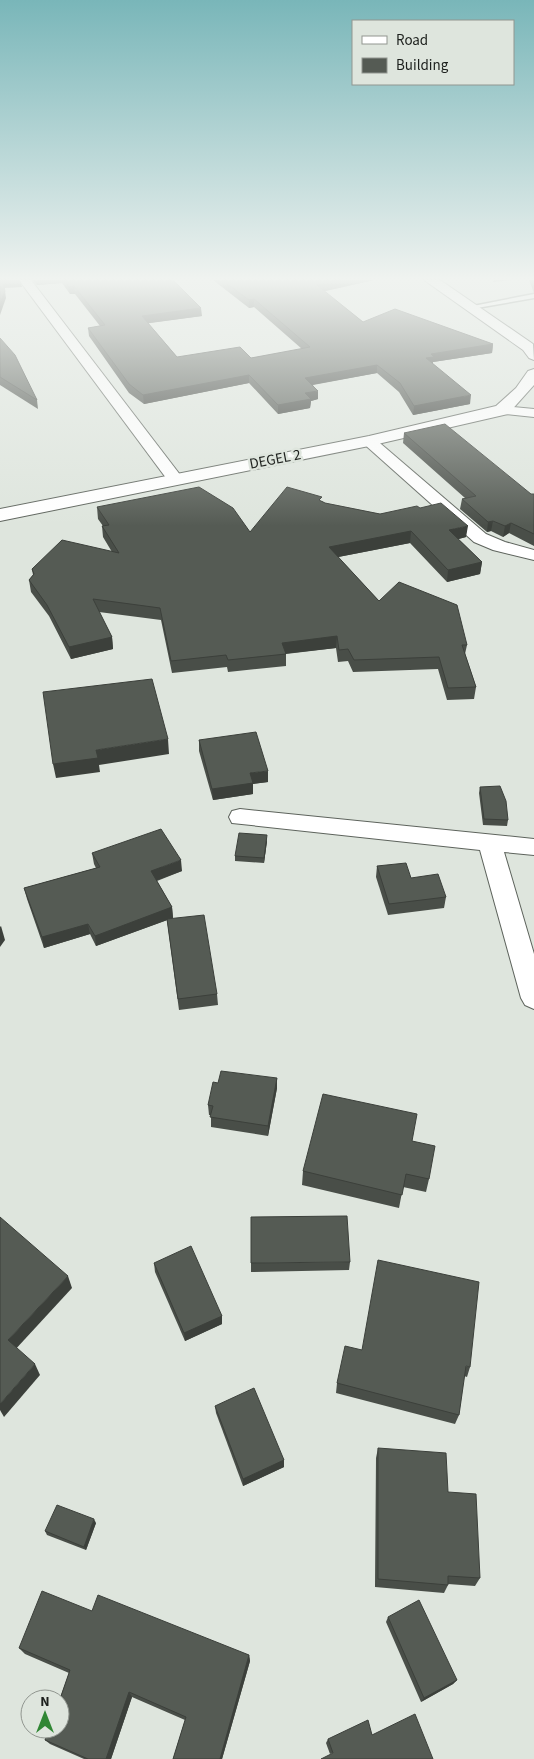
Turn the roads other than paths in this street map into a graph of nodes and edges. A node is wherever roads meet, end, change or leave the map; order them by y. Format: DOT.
graph roads {
  1 [pos="87,362"];
  2 [pos="534,374"];
  3 [pos="502,410"];
  4 [pos="534,413"];
  5 [pos="369,441"];
  6 [pos="175,479"];
  7 [pos="0,515"];
  8 [pos="534,554"];
  9 [pos="240,817"];
  10 [pos="490,843"];
  11 [pos="534,847"];
  12 [pos="534,998"];
  1 -- 6 [label="street"];
  2 -- 3 [label="street"];
  3 -- 4 [label="street"];
  3 -- 5 [label="street, DEGEL 2"];
  5 -- 6 [label="street, DEGEL 2"];
  5 -- 8 [label="street"];
  6 -- 7 [label="street, DEGEL 2"];
  9 -- 10 [label="street"];
  10 -- 11 [label="street"];
  10 -- 12 [label="street"];
}
